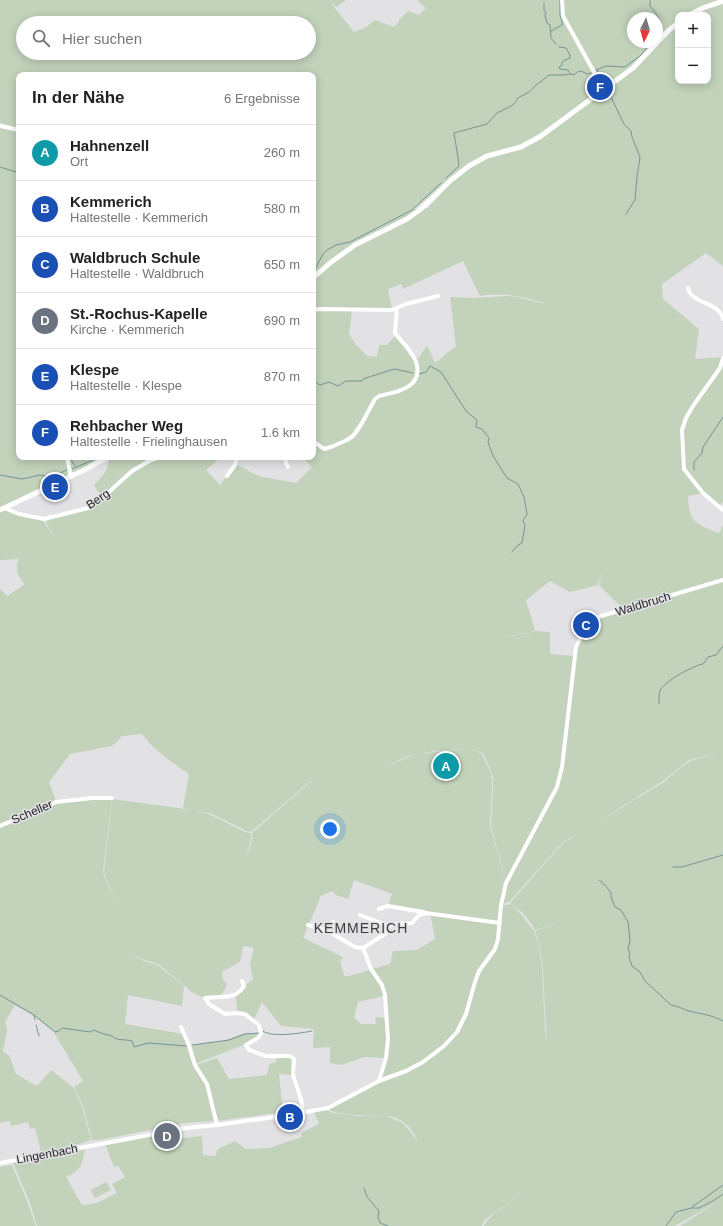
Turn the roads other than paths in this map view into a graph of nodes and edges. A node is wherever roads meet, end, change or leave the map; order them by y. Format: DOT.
graph roads {
  1 [pos="562,0"];
  2 [pos="723,1"];
  3 [pos="695,12"];
  4 [pos="675,25"];
  5 [pos="604,90"];
  6 [pos="0,126"];
  7 [pos="16,129"];
  8 [pos="316,275"];
  9 [pos="688,288"];
  10 [pos="438,296"];
  11 [pos="397,308"];
  12 [pos="316,310"];
  13 [pos="723,319"];
  14 [pos="723,358"];
  15 [pos="316,443"];
  16 [pos="68,460"];
  17 [pos="102,460"];
  18 [pos="151,460"];
  19 [pos="236,460"];
  20 [pos="285,460"];
  21 [pos="288,467"];
  22 [pos="227,476"];
  23 [pos="71,477"];
  24 [pos="2,509"];
  25 [pos="723,510"];
  26 [pos="723,580"];
  27 [pos="112,798"];
  28 [pos="0,826"];
  29 [pos="379,909"];
  30 [pos="426,913"];
  31 [pos="360,915"];
  32 [pos="333,922"];
  33 [pos="500,923"];
  34 [pos="308,925"];
  35 [pos="389,926"];
  36 [pos="328,931"];
  37 [pos="363,948"];
  38 [pos="242,981"];
  39 [pos="181,1027"];
  40 [pos="378,1081"];
  41 [pos="303,1113"];
  42 [pos="217,1125"];
  43 [pos="0,1163"];
  1 -- 5 [label="street"];
  2 -- 3 [label="main road"];
  4 -- 5 [label="main road"];
  5 -- 8 [label="main road"];
  6 -- 7 [label="street"];
  9 -- 13 [label="street"];
  10 -- 11 [label="street"];
  11 -- 12 [label="street"];
  11 -- 15 [label="street"];
  14 -- 25 [label="street"];
  16 -- 23 [label="street"];
  17 -- 23 [label="main road"];
  18 -- 24 [label="street, Berg"];
  19 -- 22 [label="street"];
  20 -- 21 [label="street"];
  23 -- 24 [label="main road"];
  26 -- 33 [label="street, Waldbruch"];
  27 -- 28 [label="street, Scheller"];
  29 -- 30 [label="street"];
  30 -- 33 [label="street"];
  30 -- 35 [label="street"];
  31 -- 35 [label="street"];
  32 -- 36 [label="street"];
  33 -- 40 [label="street"];
  34 -- 36 [label="street"];
  35 -- 37 [label="street"];
  36 -- 37 [label="street"];
  37 -- 40 [label="street"];
  38 -- 41 [label="street"];
  39 -- 42 [label="street"];
  40 -- 41 [label="street"];
  41 -- 42 [label="street"];
  42 -- 43 [label="street, Lingenbach"];
}
